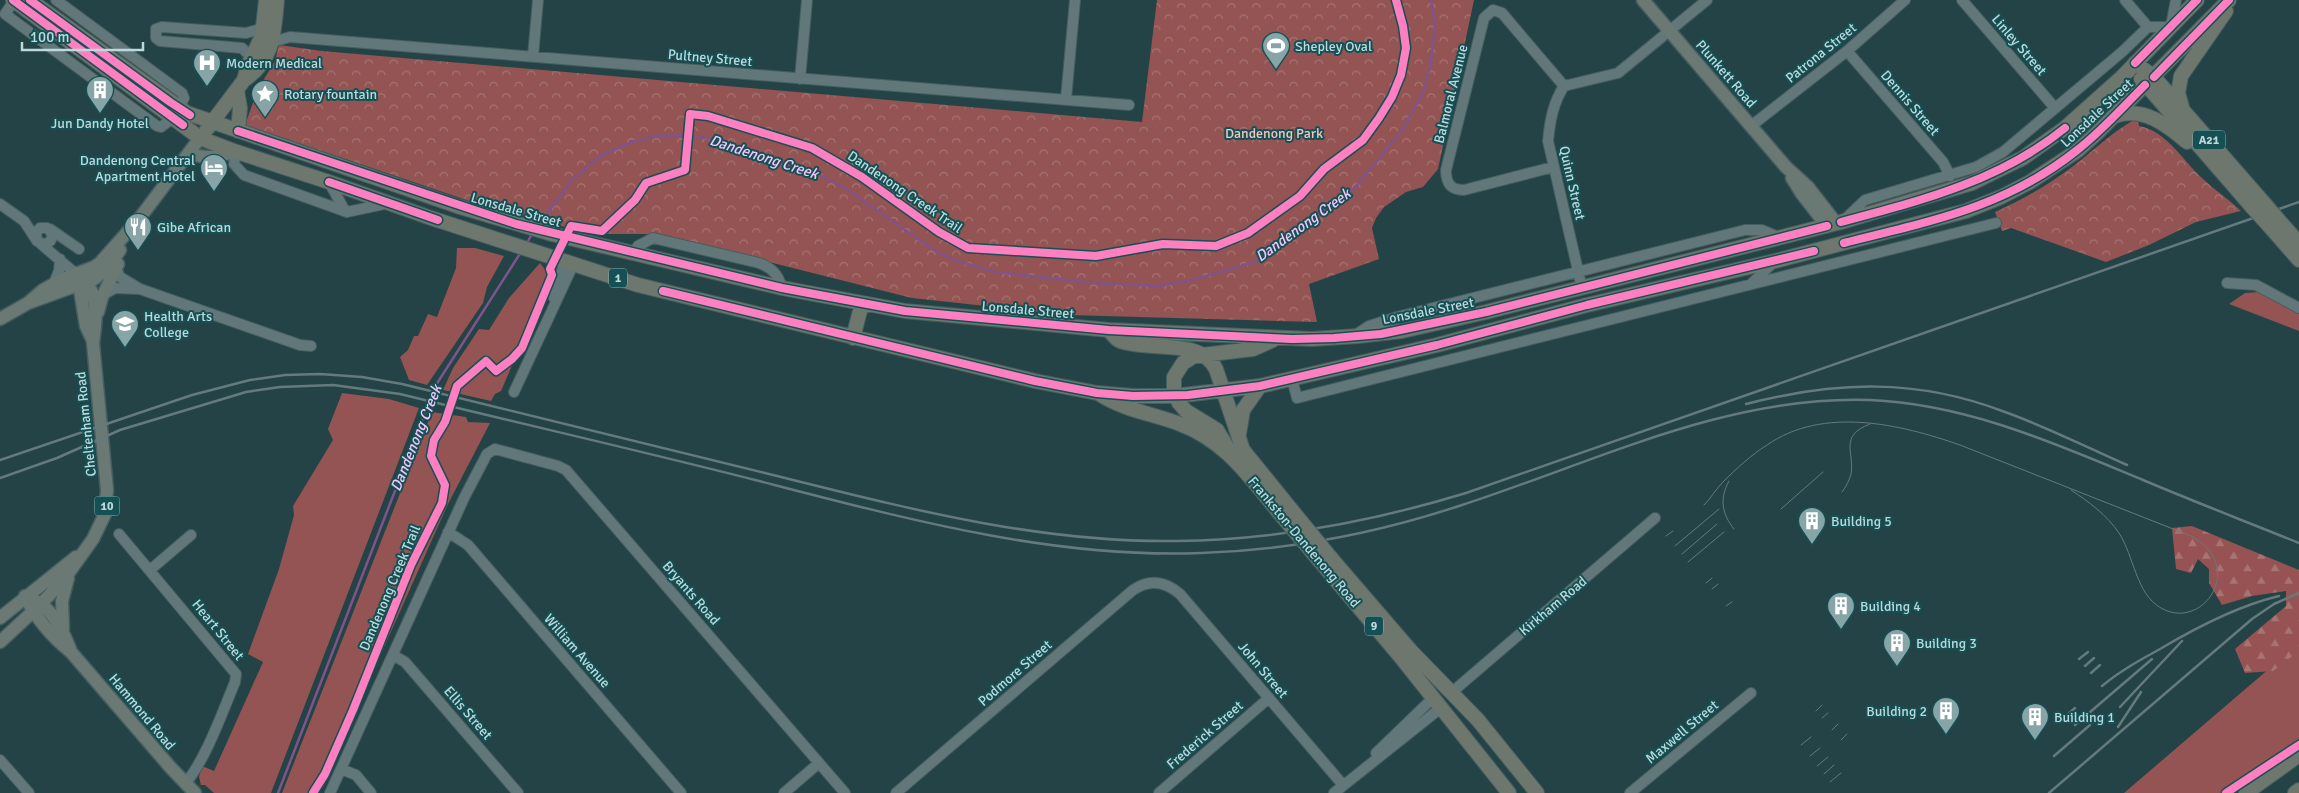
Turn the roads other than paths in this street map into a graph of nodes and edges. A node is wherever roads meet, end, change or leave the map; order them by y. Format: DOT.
graph roads {
  1 [pos="13,0"];
  2 [pos="30,0"];
  3 [pos="56,0"];
  4 [pos="266,0"];
  5 [pos="277,0"];
  6 [pos="538,0"];
  7 [pos="807,0"];
  8 [pos="1075,0"];
  9 [pos="1643,0"];
  10 [pos="1707,0"];
  11 [pos="1906,0"];
  12 [pos="1962,0"];
  13 [pos="2125,0"];
  14 [pos="2176,0"];
  15 [pos="2197,0"];
  16 [pos="2231,0"];
  17 [pos="2148,27"];
  18 [pos="2171,27"];
  19 [pos="1669,31"];
  20 [pos="270,33"];
  21 [pos="1847,51"];
  22 [pos="533,56"];
  23 [pos="252,58"];
  24 [pos="2134,64"];
  25 [pos="800,79"];
  26 [pos="2150,81"];
  27 [pos="240,85"];
  28 [pos="1564,86"];
  29 [pos="1066,99"];
  30 [pos="1129,104"];
  31 [pos="2055,108"];
  32 [pos="2183,110"];
  33 [pos="176,113"];
  34 [pos="2114,116"];
  35 [pos="212,122"];
  36 [pos="1752,126"];
  37 [pos="238,131"];
  38 [pos="200,138"];
  39 [pos="235,152"];
  40 [pos="189,153"];
  41 [pos="1553,167"];
  42 [pos="2225,175"];
  43 [pos="1950,176"];
  44 [pos="329,182"];
  45 [pos="390,203"];
  46 [pos="0,204"];
  47 [pos="2258,205"];
  48 [pos="345,211"];
  49 [pos="139,219"];
  50 [pos="24,221"];
  51 [pos="1996,223"];
  52 [pos="1835,224"];
  53 [pos="2277,226"];
  54 [pos="47,228"];
  55 [pos="130,234"];
  56 [pos="1781,238"];
  57 [pos="580,240"];
  58 [pos="39,242"];
  59 [pos="1844,243"];
  60 [pos="2299,243"];
  61 [pos="79,249"];
  62 [pos="60,259"];
  63 [pos="1849,259"];
  64 [pos="2299,260"];
  65 [pos="1775,261"];
  66 [pos="570,262"];
  67 [pos="116,268"];
  68 [pos="1578,271"];
  69 [pos="80,279"];
  70 [pos="54,283"];
  71 [pos="1752,283"];
  72 [pos="2228,283"];
  73 [pos="1582,288"];
  74 [pos="140,289"];
  75 [pos="103,295"];
  76 [pos="28,303"];
  77 [pos="862,303"];
  78 [pos="1587,305"];
  79 [pos="2299,308"];
  80 [pos="0,319"];
  81 [pos="96,320"];
  82 [pos="1591,323"];
  83 [pos="1109,330"];
  84 [pos="1353,337"];
  85 [pos="853,338"];
  86 [pos="1277,338"];
  87 [pos="93,343"];
  88 [pos="311,346"];
  89 [pos="1203,354"];
  90 [pos="1338,368"];
  91 [pos="1292,379"];
  92 [pos="1260,386"];
  93 [pos="1343,387"];
  94 [pos="514,392"];
  95 [pos="1223,392"];
  96 [pos="1097,393"];
  97 [pos="1175,396"];
  98 [pos="1239,439"];
  99 [pos="1233,457"];
  100 [pos="1283,509"];
  101 [pos="1655,518"];
  102 [pos="448,532"];
  103 [pos="119,534"];
  104 [pos="192,535"];
  105 [pos="80,555"];
  106 [pos="1325,559"];
  107 [pos="70,570"];
  108 [pos="150,570"];
  109 [pos="1156,582"];
  110 [pos="25,596"];
  111 [pos="37,608"];
  112 [pos="0,618"];
  113 [pos="63,632"];
  114 [pos="0,642"];
  115 [pos="71,652"];
  116 [pos="393,655"];
  117 [pos="1451,693"];
  118 [pos="1751,693"];
  119 [pos="1269,698"];
  120 [pos="1437,702"];
  121 [pos="2299,755"];
  122 [pos="0,760"];
  123 [pos="819,763"];
  124 [pos="341,769"];
  125 [pos="1344,784"];
  126 [pos="191,790"];
  127 [pos="2299,790"];
  128 [pos="29,793"];
  129 [pos="330,793"];
  130 [pos="371,793"];
  131 [pos="518,793"];
  132 [pos="681,793"];
  133 [pos="784,793"];
  134 [pos="845,793"];
  135 [pos="896,793"];
  136 [pos="1158,793"];
  137 [pos="1334,793"];
  138 [pos="1508,793"];
  139 [pos="1537,793"];
  140 [pos="1630,793"];
  141 [pos="2246,793"];
  142 [pos="2295,793"];
  1 -- 33 [label="highway, Lonsdale Street / 1"];
  2 -- 33 [label="highway, Lonsdale Street / 1"];
  3 -- 33 [label="street"];
  4 -- 20 [label="highway"];
  5 -- 20 [label="highway"];
  6 -- 22 [label="street"];
  7 -- 25 [label="street"];
  8 -- 29 [label="street"];
  9 -- 19 [label="main road, Plunkett Road"];
  10 -- 19 [label="street"];
  11 -- 21 [label="street, Patrona Street"];
  12 -- 31 [label="street, Linley Street"];
  13 -- 17 [label="street"];
  14 -- 18 [label="street"];
  15 -- 18 [label="highway, 1"];
  16 -- 26 [label="highway, 1"];
  16 -- 32 [label="highway"];
  17 -- 18 [label="street"];
  17 -- 31 [label="street, Lonsdale Street"];
  18 -- 24 [label="highway, 1"];
  19 -- 28 [label="street"];
  19 -- 36 [label="main road, Plunkett Road"];
  20 -- 22 [label="street, Pultney Street"];
  20 -- 23 [label="highway"];
  20 -- 23 [label="street, Pultney Street"];
  20 -- 27 [label="highway"];
  21 -- 36 [label="street, Patrona Street"];
  21 -- 43 [label="street, Dennis Street"];
  22 -- 25 [label="street, Pultney Street"];
  23 -- 27 [label="highway"];
  24 -- 26 [label="highway, A21"];
  24 -- 52 [label="highway, Lonsdale Street / 1"];
  25 -- 29 [label="street, Pultney Street"];
  26 -- 32 [label="highway, A21"];
  26 -- 34 [label="highway, Lonsdale Street / 1"];
  26 -- 42 [label="highway, A21"];
  27 -- 35 [label="highway"];
  27 -- 37 [label="highway"];
  28 -- 41 [label="street, Quinn Street"];
  28 -- 41 [label="street, Balmoral Avenue"];
  29 -- 30 [label="street, Pultney Street"];
  31 -- 43 [label="street, Lonsdale Street"];
  32 -- 47 [label="highway, A21"];
  33 -- 35 [label="highway, Lonsdale Street / 1"];
  33 -- 38 [label="highway, Lonsdale Street / 1"];
  34 -- 42 [label="highway"];
  34 -- 59 [label="highway, Lonsdale Street / 1"];
  35 -- 37 [label="highway, Lonsdale Street / 1"];
  35 -- 38 [label="highway, 10"];
  36 -- 52 [label="main road, Plunkett Road"];
  37 -- 57 [label="highway, Lonsdale Street / 1"];
  38 -- 39 [label="highway, Lonsdale Street / 1"];
  38 -- 40 [label="main road, 10"];
  39 -- 40 [label="main road"];
  39 -- 44 [label="highway, Lonsdale Street / 1"];
  39 -- 48 [label="street"];
  40 -- 49 [label="main road, 10"];
  41 -- 68 [label="street, Quinn Street"];
  42 -- 47 [label="highway, A21"];
  43 -- 52 [label="street, Lonsdale Street"];
  44 -- 45 [label="highway, Lonsdale Street / 1"];
  44 -- 48 [label="street"];
  45 -- 48 [label="street"];
  45 -- 66 [label="highway, Lonsdale Street / 1"];
  46 -- 50 [label="street"];
  47 -- 53 [label="highway, bridge"];
  49 -- 55 [label="main road, 10"];
  49 -- 69 [label="main road, 10"];
  50 -- 54 [label="street"];
  50 -- 58 [label="street"];
  51 -- 63 [label="street"];
  52 -- 56 [label="highway, Lonsdale Street / 1"];
  52 -- 59 [label="highway"];
  53 -- 60 [label="highway"];
  53 -- 64 [label="highway"];
  54 -- 58 [label="street"];
  54 -- 58 [label="street"];
  54 -- 61 [label="street"];
  55 -- 67 [label="main road, 10"];
  55 -- 69 [label="main road, 10"];
  56 -- 68 [label="street, Lonsdale Street"];
  56 -- 73 [label="highway, Lonsdale Street / 1"];
  57 -- 66 [label="highway"];
  57 -- 77 [label="highway, Lonsdale Street / 1"];
  58 -- 62 [label="street"];
  59 -- 63 [label="street"];
  59 -- 65 [label="highway, Lonsdale Street / 1"];
  62 -- 69 [label="street"];
  62 -- 70 [label="street"];
  63 -- 71 [label="street"];
  65 -- 71 [label="street"];
  65 -- 78 [label="highway, Lonsdale Street / 1"];
  66 -- 85 [label="highway, Lonsdale Street / 1"];
  66 -- 94 [label="street"];
  67 -- 74 [label="street"];
  67 -- 75 [label="main road, 10"];
  68 -- 73 [label="street, Quinn Street"];
  68 -- 84 [label="street, Lonsdale Street"];
  69 -- 70 [label="main road"];
  69 -- 76 [label="main road"];
  69 -- 81 [label="main road, Cheltenham Road / 10"];
  69 -- 87 [label="main road, Cheltenham Road / 10"];
  70 -- 76 [label="main road"];
  71 -- 82 [label="street"];
  72 -- 79 [label="street"];
  73 -- 78 [label="highway"];
  73 -- 84 [label="highway, Lonsdale Street / 1"];
  74 -- 75 [label="street"];
  74 -- 88 [label="street"];
  75 -- 81 [label="main road, 10"];
  76 -- 80 [label="main road"];
  77 -- 83 [label="highway, Lonsdale Street / 1"];
  77 -- 85 [label="highway"];
  78 -- 82 [label="street"];
  78 -- 90 [label="highway, Lonsdale Street / 1"];
  81 -- 87 [label="main road, Cheltenham Road / 10"];
  82 -- 93 [label="street"];
  83 -- 86 [label="highway, Lonsdale Street / 1"];
  83 -- 89 [label="highway"];
  84 -- 86 [label="highway, Lonsdale Street / 1"];
  85 -- 96 [label="highway, Lonsdale Street / 1"];
  86 -- 89 [label="highway"];
  87 -- 105 [label="main road, Cheltenham Road / 10"];
  89 -- 95 [label="highway, 9"];
  89 -- 97 [label="highway"];
  90 -- 91 [label="highway, Lonsdale Street / 1"];
  90 -- 93 [label="street"];
  91 -- 92 [label="highway, Lonsdale Street / 1"];
  91 -- 93 [label="street"];
  92 -- 95 [label="highway, Lonsdale Street / 1"];
  92 -- 98 [label="highway"];
  95 -- 97 [label="highway, Lonsdale Street / 1"];
  95 -- 98 [label="highway, Frankston-Dandenong Road / 9"];
  96 -- 97 [label="highway, Lonsdale Street / 1"];
  96 -- 99 [label="highway, Frankston-Dandenong Road / 9"];
  97 -- 99 [label="highway"];
  98 -- 100 [label="highway, Frankston-Dandenong Road / 9"];
  99 -- 100 [label="highway, Frankston-Dandenong Road / 9"];
  100 -- 106 [label="highway, Frankston-Dandenong Road / 9, bridge"];
  101 -- 117 [label="street, Kirkham Road"];
  102 -- 116 [label="street"];
  102 -- 123 [label="street, Bryants Road"];
  102 -- 132 [label="street, William Avenue"];
  103 -- 108 [label="street, Heart Street"];
  104 -- 108 [label="street"];
  105 -- 107 [label="main road, Cheltenham Road / 10"];
  105 -- 110 [label="main road, Cheltenham Road / 10"];
  106 -- 117 [label="highway, Frankston-Dandenong Road / 9"];
  106 -- 120 [label="highway, Frankston-Dandenong Road / 9"];
  107 -- 111 [label="main road, Cheltenham Road / 10"];
  107 -- 113 [label="main road"];
  108 -- 126 [label="street, Heart Street"];
  109 -- 119 [label="street, John Street"];
  109 -- 135 [label="street, Podmore Street"];
  110 -- 111 [label="main road"];
  110 -- 112 [label="main road, Cheltenham Road / 10"];
  111 -- 113 [label="main road, Hammond Road"];
  111 -- 114 [label="main road, Cheltenham Road / 10"];
  111 -- 115 [label="main road, Hammond Road"];
  113 -- 115 [label="main road, Hammond Road"];
  115 -- 126 [label="main road, Hammond Road"];
  116 -- 124 [label="street"];
  116 -- 131 [label="street, Ellis Street"];
  117 -- 120 [label="highway, Kirkham Road"];
  117 -- 139 [label="highway, Frankston-Dandenong Road / 9"];
  118 -- 140 [label="street, Maxwell Street"];
  119 -- 125 [label="street, John Street"];
  119 -- 136 [label="street, Frederick Street"];
  120 -- 125 [label="street, Kirkham Road"];
  120 -- 138 [label="highway, Frankston-Dandenong Road / 9"];
  121 -- 141 [label="highway"];
  122 -- 128 [label="street"];
  123 -- 133 [label="street"];
  123 -- 134 [label="street, Bryants Road"];
  124 -- 129 [label="street"];
  124 -- 130 [label="street"];
  125 -- 137 [label="street, Kirkham Road"];
  127 -- 142 [label="highway"];
}
